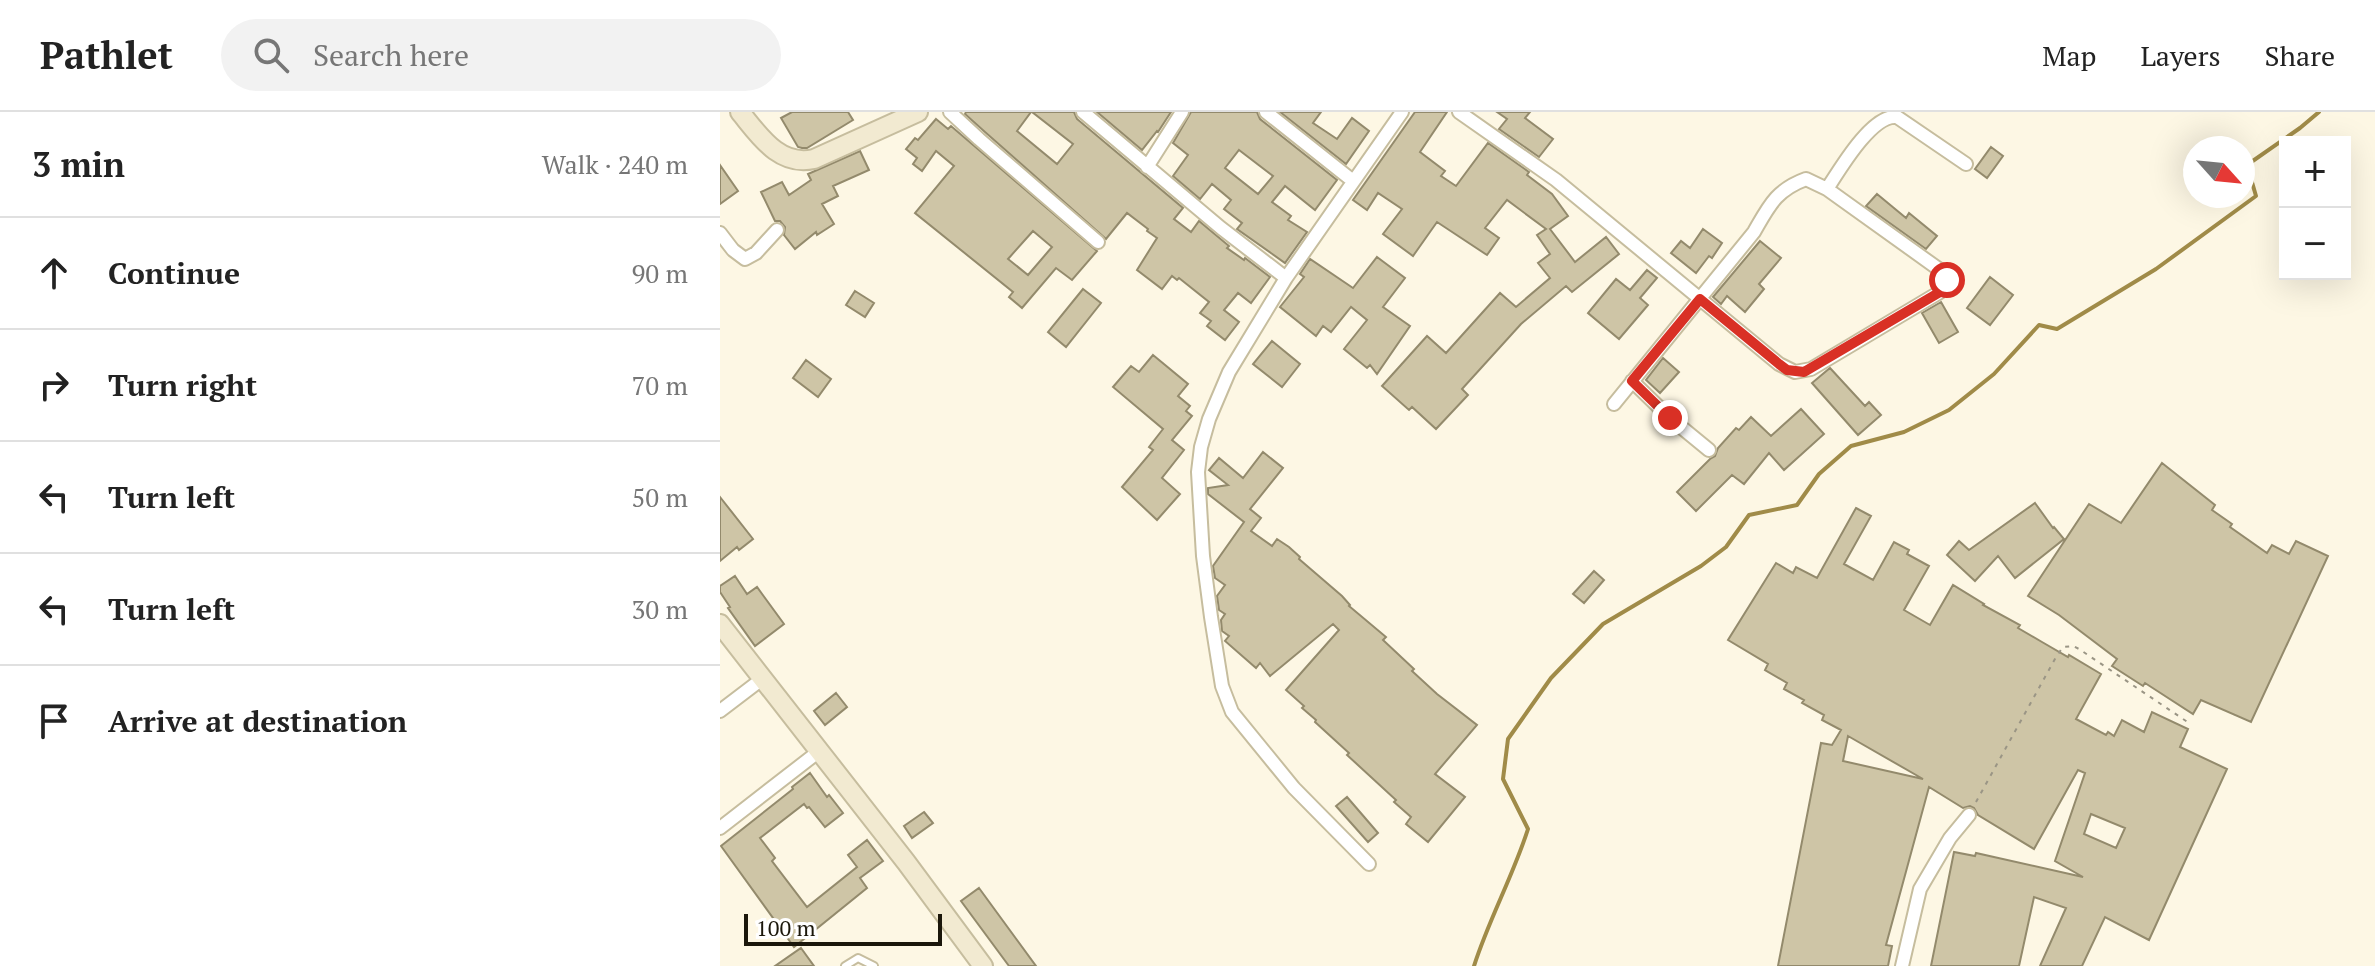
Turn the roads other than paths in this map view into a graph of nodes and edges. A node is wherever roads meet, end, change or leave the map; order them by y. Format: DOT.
graph roads {
  1 [pos="740,112"];
  2 [pos="918,112"];
  3 [pos="950,112"];
  4 [pos="1083,112"];
  5 [pos="1182,112"];
  6 [pos="1266,112"];
  7 [pos="1402,112"];
  8 [pos="1459,112"];
  9 [pos="1966,164"];
  10 [pos="1147,167"];
  11 [pos="1353,181"];
  12 [pos="1827,189"];
  13 [pos="777,230"];
  14 [pos="720,233"];
  15 [pos="1098,242"];
  16 [pos="1286,278"];
  17 [pos="1700,299"];
  18 [pos="1632,381"];
  19 [pos="1614,404"];
  20 [pos="1709,450"];
  21 [pos="720,624"];
  22 [pos="762,679"];
  23 [pos="720,711"];
  24 [pos="818,752"];
  25 [pos="1969,815"];
  26 [pos="720,828"];
  27 [pos="1369,864"];
  28 [pos="845,966"];
  29 [pos="874,966"];
  30 [pos="983,966"];
  31 [pos="1902,966"];
  1 -- 2 [label="street"];
  3 -- 15 [label="street"];
  4 -- 10 [label="street"];
  5 -- 10 [label="street"];
  6 -- 11 [label="street"];
  7 -- 11 [label="street"];
  8 -- 17 [label="street"];
  9 -- 12 [label="street"];
  10 -- 16 [label="street"];
  11 -- 16 [label="street"];
  12 -- 17 [label="street"];
  12 -- 17 [label="street"];
  13 -- 14 [label="street"];
  16 -- 27 [label="street"];
  17 -- 18 [label="street"];
  18 -- 19 [label="street"];
  18 -- 20 [label="street"];
  21 -- 22 [label="street"];
  22 -- 23 [label="street"];
  22 -- 24 [label="street"];
  24 -- 26 [label="street"];
  24 -- 30 [label="street"];
  25 -- 31 [label="street"];
  28 -- 29 [label="lane"];
}
